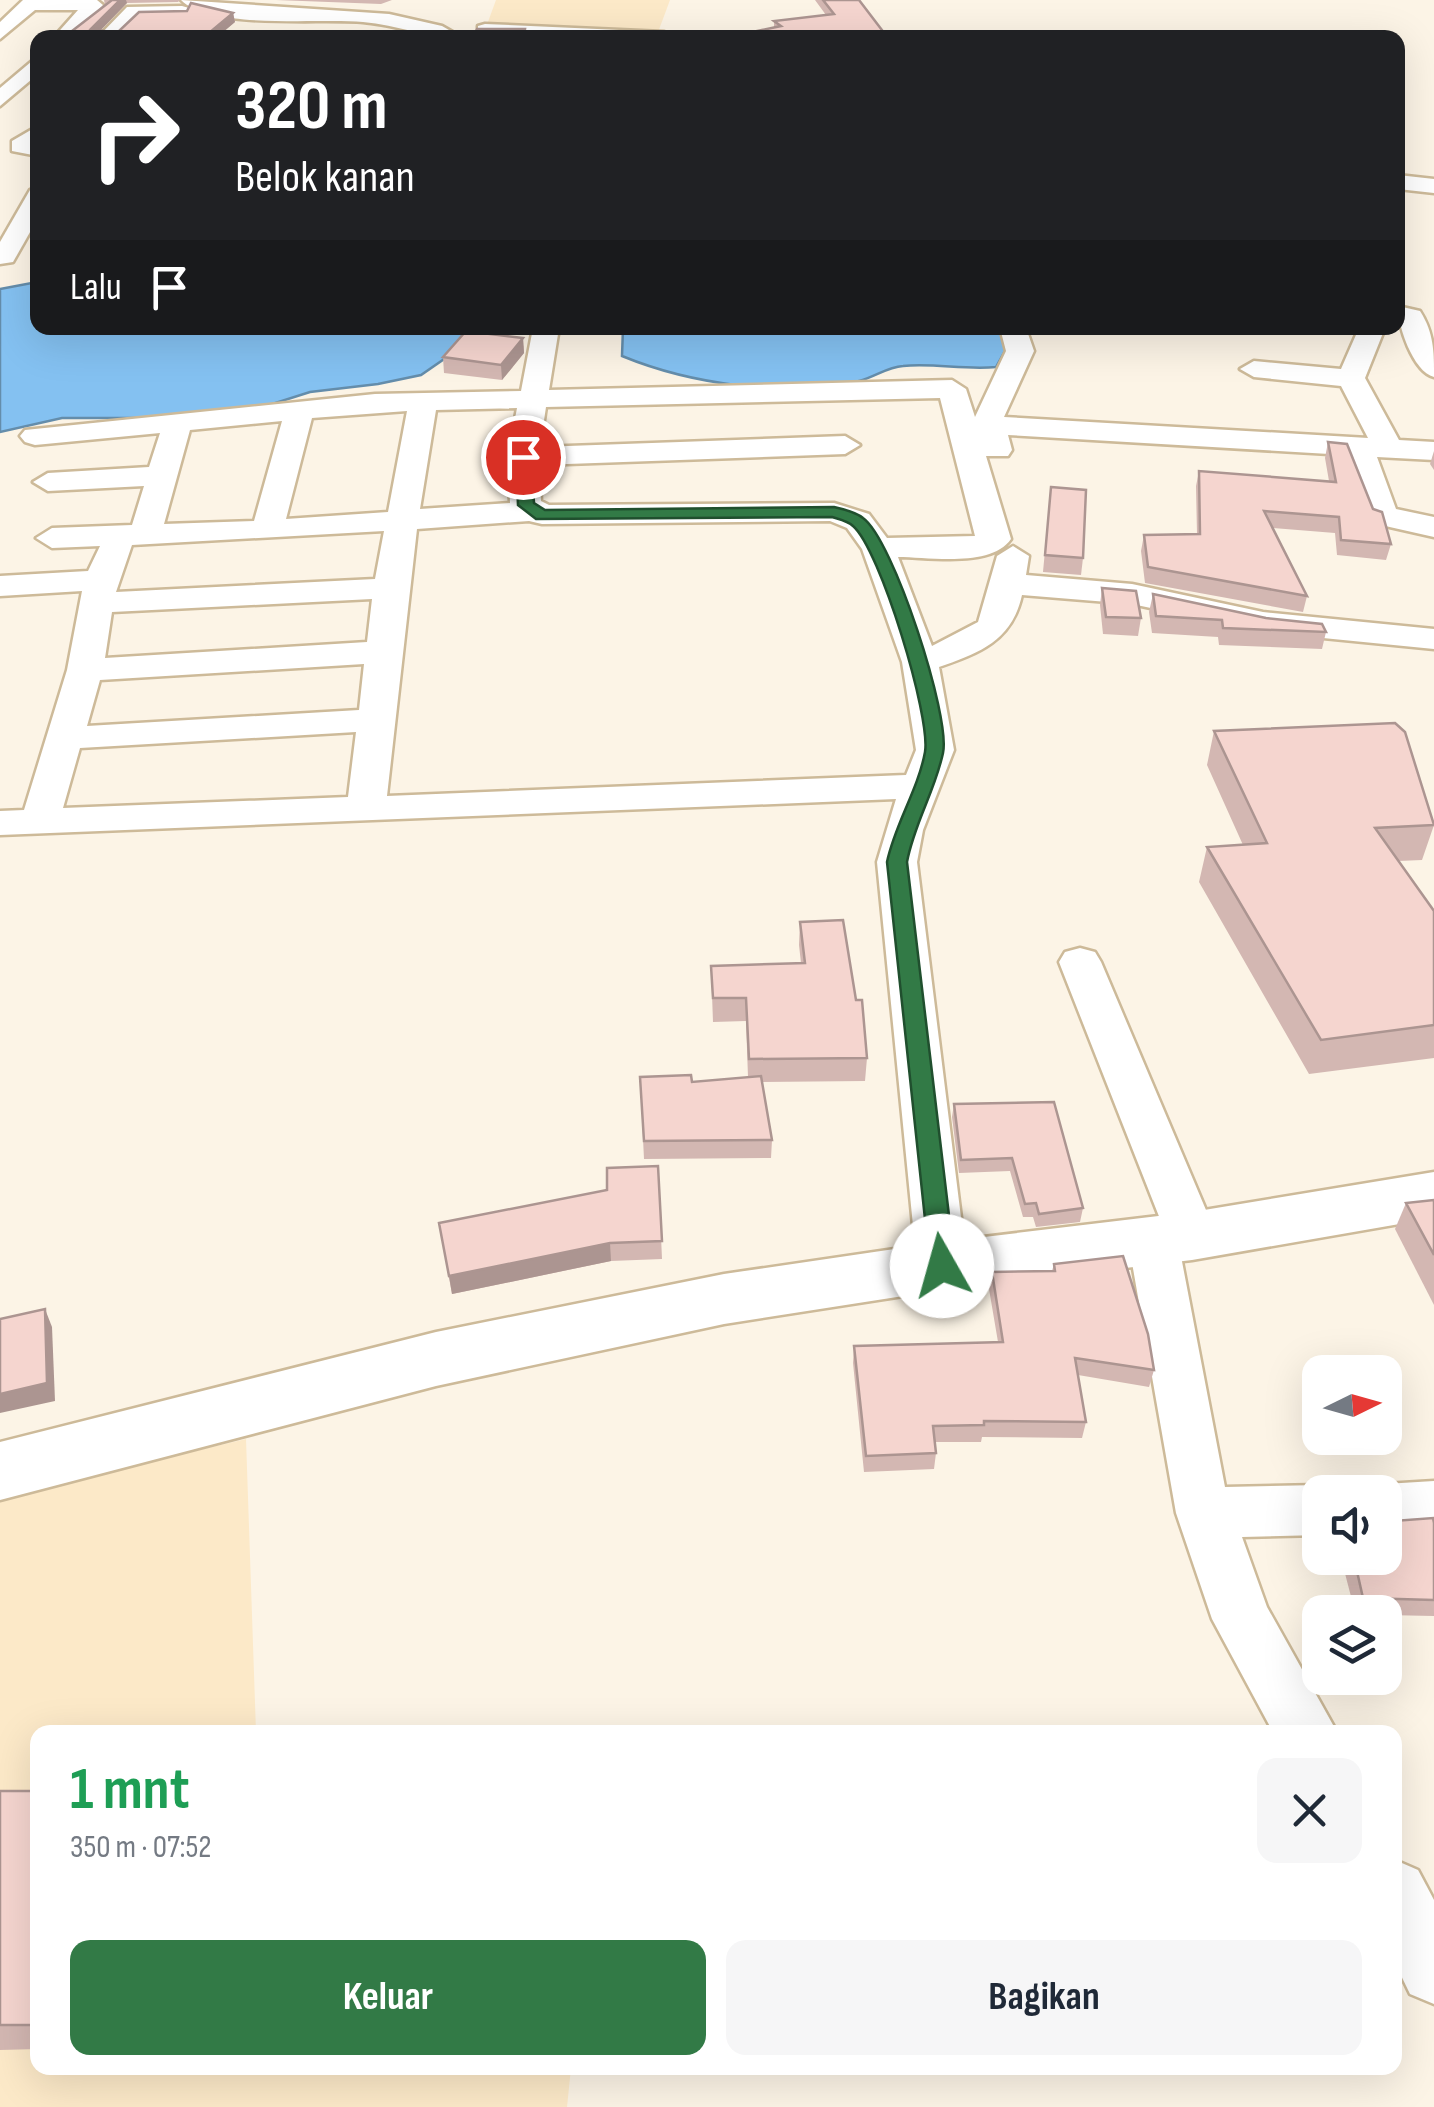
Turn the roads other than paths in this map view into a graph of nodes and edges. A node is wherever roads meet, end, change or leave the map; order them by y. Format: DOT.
graph roads {
  1 [pos="370,10"];
  2 [pos="532,10"];
  3 [pos="608,10"];
  4 [pos="414,14"];
  5 [pos="185,15"];
  6 [pos="71,30"];
  7 [pos="117,30"];
  8 [pos="439,30"];
  9 [pos="517,30"];
  10 [pos="601,30"];
  11 [pos="0,32"];
  12 [pos="0,60"];
  13 [pos="30,69"];
  14 [pos="30,74"];
  15 [pos="0,100"];
  16 [pos="0,132"];
  17 [pos="30,133"];
  18 [pos="1405,183"];
  19 [pos="1434,186"];
  20 [pos="30,209"];
  21 [pos="30,256"];
  22 [pos="2,257"];
  23 [pos="1405,316"];
  24 [pos="545,335"];
  25 [pos="1015,335"];
  26 [pos="1368,335"];
  27 [pos="1434,368"];
  28 [pos="1254,369"];
  29 [pos="1351,378"];
  30 [pos="838,391"];
  31 [pos="532,398"];
  32 [pos="423,404"];
  33 [pos="299,410"];
  34 [pos="991,424"];
  35 [pos="177,426"];
  36 [pos="35,436"];
  37 [pos="1374,449"];
  38 [pos="1434,452"];
  39 [pos="523,457"];
  40 [pos="160,476"];
  41 [pos="850,481"];
  42 [pos="48,482"];
  43 [pos="531,511"];
  44 [pos="401,521"];
  45 [pos="1434,527"];
  46 [pos="267,530"];
  47 [pos="132,536"];
  48 [pos="52,538"];
  49 [pos="878,548"];
  50 [pos="1008,584"];
  51 [pos="0,586"];
  52 [pos="390,588"];
  53 [pos="98,592"];
  54 [pos="1434,639"];
  55 [pos="383,652"];
  56 [pos="920,662"];
  57 [pos="86,670"];
  58 [pos="376,720"];
  59 [pos="66,738"];
  60 [pos="920,786"];
  61 [pos="366,809"];
  62 [pos="40,820"];
  63 [pos="0,823"];
  64 [pos="1080,962"];
  65 [pos="1434,1194"];
  66 [pos="1173,1238"];
  67 [pos="942,1266"];
  68 [pos="0,1472"];
  69 [pos="1434,1506"];
  70 [pos="1402,1508"];
  71 [pos="1302,1510"];
  72 [pos="1204,1513"];
  73 [pos="1302,1725"];
  74 [pos="1402,1907"];
  75 [pos="1434,1970"];
  1 -- 4 [label="street"];
  2 -- 9 [label="street"];
  3 -- 10 [label="street"];
  4 -- 5 [label="street"];
  4 -- 8 [label="street"];
  5 -- 7 [label="street"];
  6 -- 11 [label="street"];
  12 -- 13 [label="street"];
  14 -- 15 [label="street"];
  16 -- 17 [label="street"];
  18 -- 19 [label="street"];
  20 -- 22 [label="street"];
  21 -- 22 [label="street"];
  23 -- 27 [label="street"];
  24 -- 31 [label="street"];
  25 -- 34 [label="street"];
  26 -- 29 [label="street"];
  28 -- 29 [label="street"];
  29 -- 37 [label="street"];
  30 -- 31 [label="street"];
  30 -- 41 [label="street"];
  30 -- 49 [label="street"];
  31 -- 32 [label="street"];
  31 -- 39 [label="street"];
  32 -- 33 [label="street"];
  32 -- 44 [label="street"];
  33 -- 35 [label="street"];
  33 -- 46 [label="street"];
  34 -- 37 [label="street"];
  34 -- 50 [label="street"];
  35 -- 36 [label="street"];
  35 -- 40 [label="street"];
  37 -- 38 [label="street"];
  37 -- 45 [label="street"];
  39 -- 41 [label="street"];
  39 -- 43 [label="street"];
  40 -- 42 [label="street"];
  40 -- 47 [label="street"];
  41 -- 43 [label="street"];
  41 -- 49 [label="street"];
  43 -- 44 [label="street"];
  44 -- 46 [label="street"];
  44 -- 52 [label="street"];
  46 -- 47 [label="street"];
  47 -- 48 [label="street"];
  47 -- 53 [label="street"];
  49 -- 56 [label="street"];
  50 -- 54 [label="street"];
  50 -- 56 [label="street"];
  51 -- 53 [label="street"];
  52 -- 53 [label="street"];
  52 -- 55 [label="street"];
  53 -- 57 [label="street"];
  55 -- 57 [label="street"];
  55 -- 58 [label="street"];
  56 -- 60 [label="street"];
  57 -- 59 [label="street"];
  58 -- 59 [label="street"];
  58 -- 61 [label="street"];
  59 -- 62 [label="street"];
  60 -- 61 [label="street"];
  60 -- 67 [label="street"];
  61 -- 62 [label="street"];
  62 -- 63 [label="street"];
  64 -- 66 [label="street"];
  65 -- 66 [label="main road"];
  66 -- 67 [label="main road"];
  66 -- 72 [label="street"];
  67 -- 68 [label="main road"];
  69 -- 70 [label="street"];
  71 -- 72 [label="street"];
  72 -- 73 [label="street"];
  74 -- 75 [label="street"];
}
